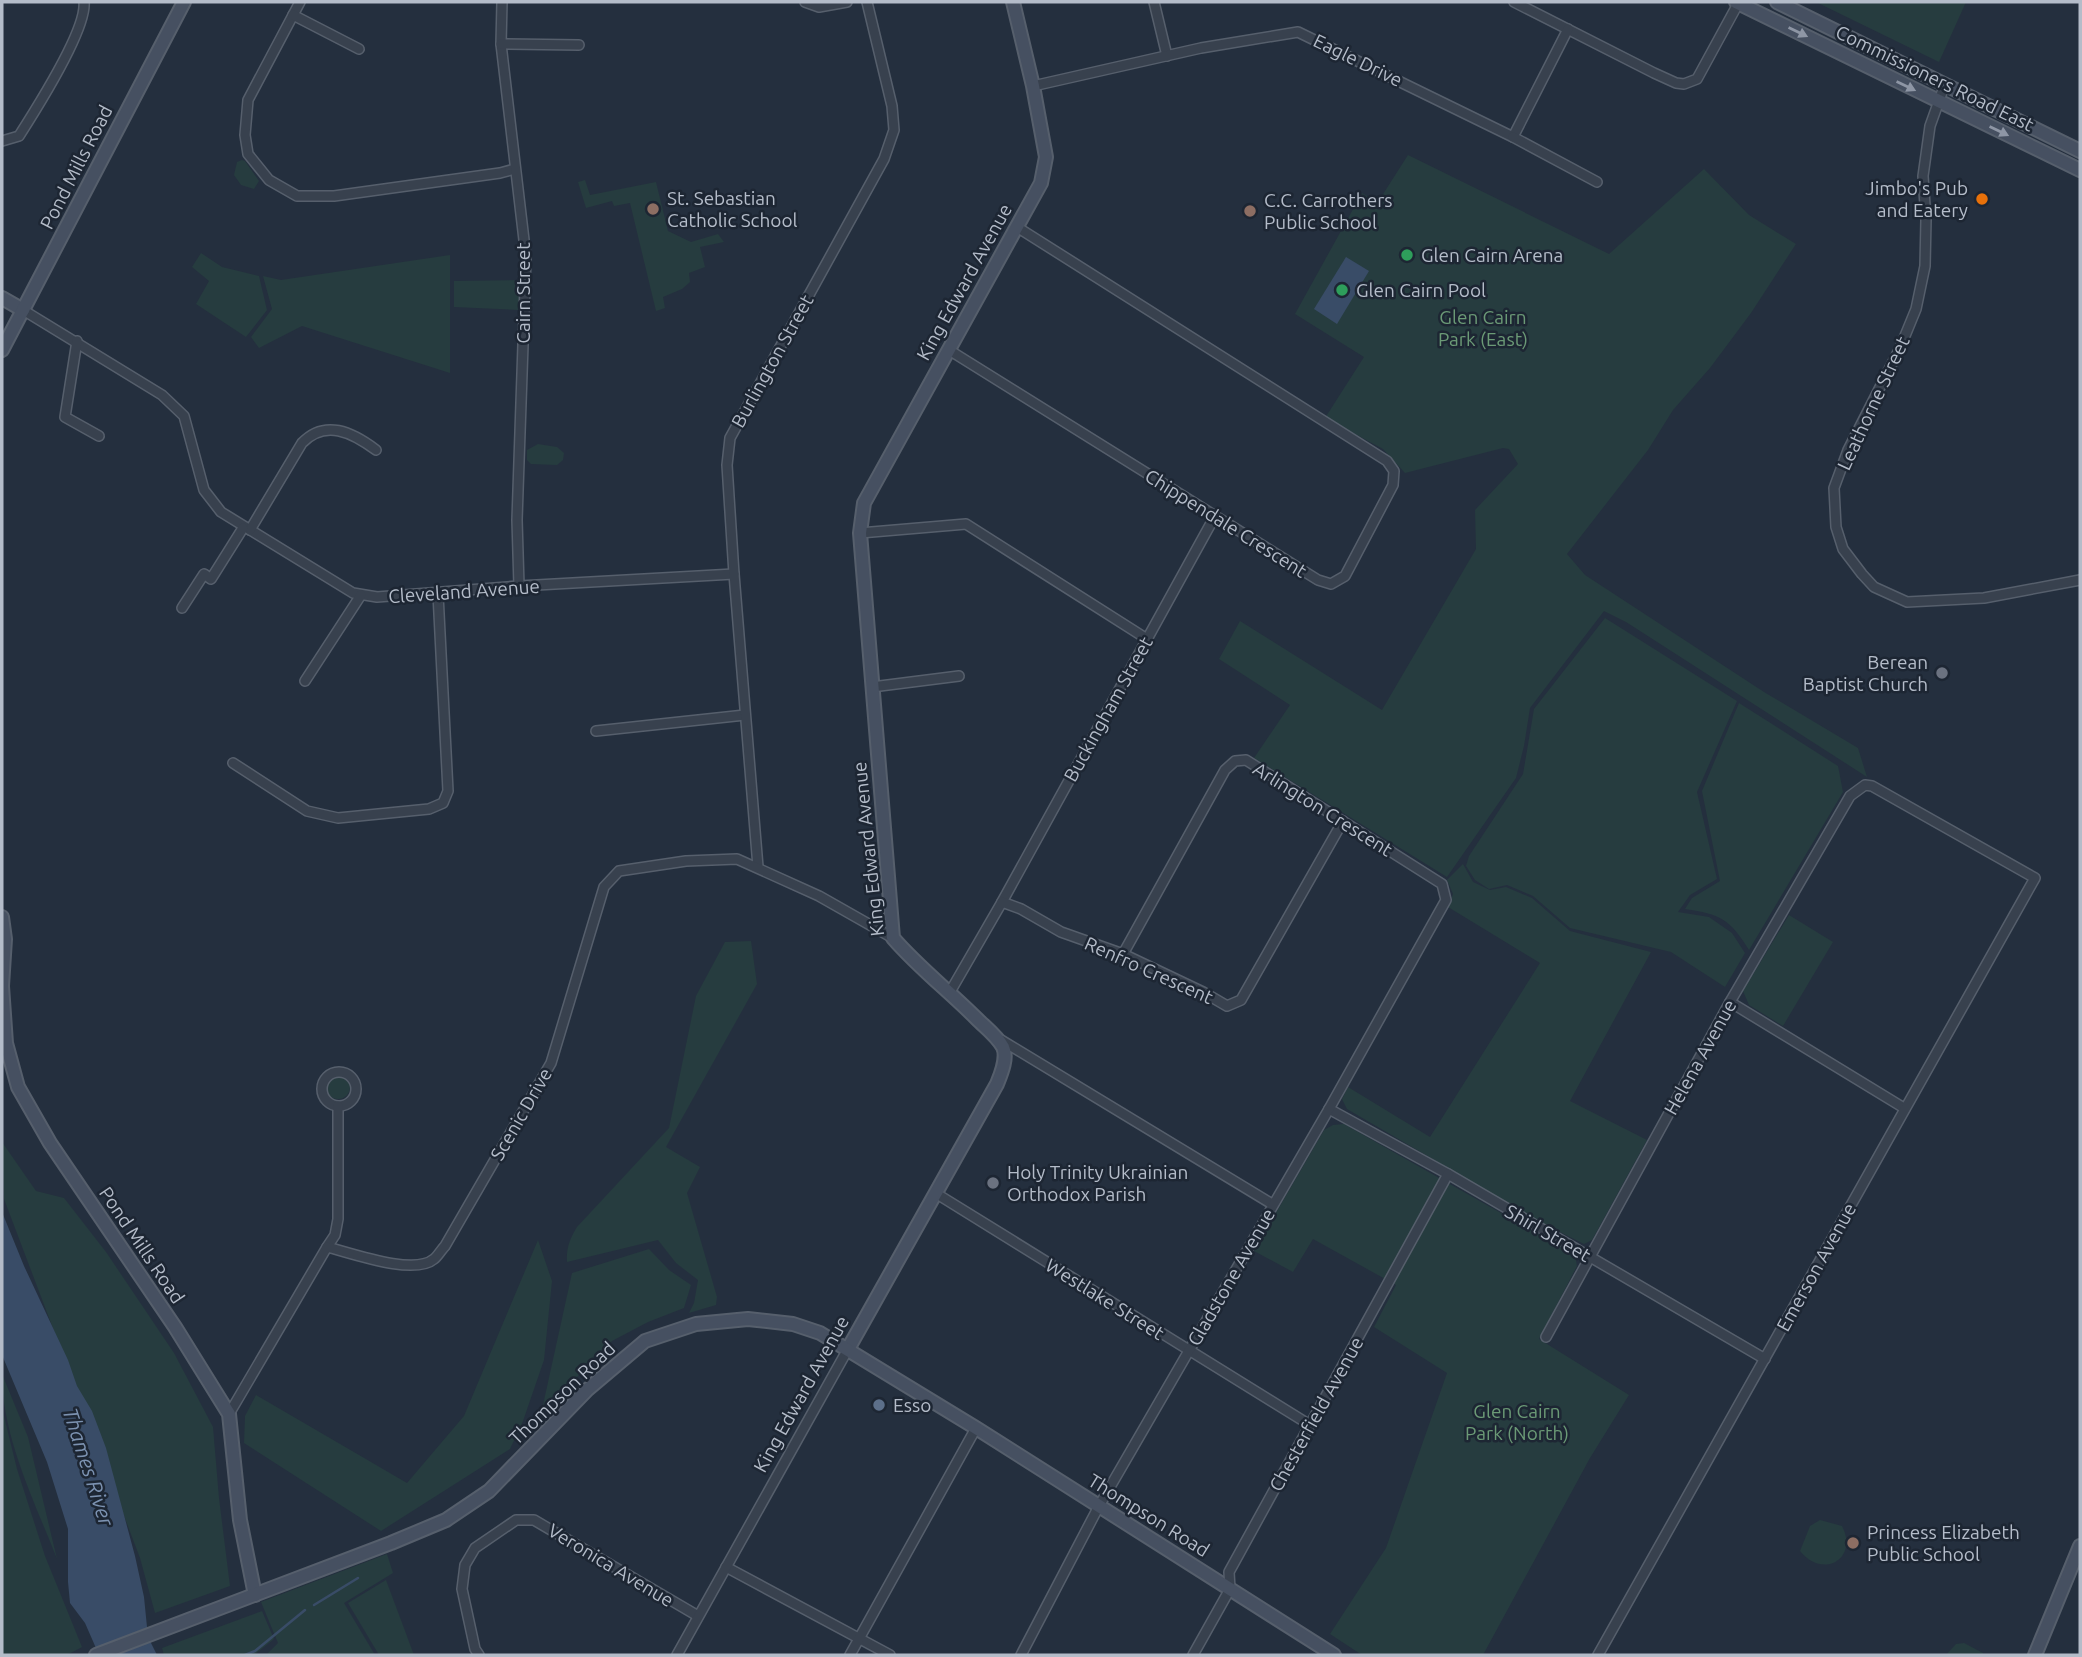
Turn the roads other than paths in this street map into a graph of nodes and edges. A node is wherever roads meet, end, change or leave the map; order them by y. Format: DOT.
graph roads {
  1 [pos="84,2"];
  2 [pos="184,2"];
  3 [pos="300,2"];
  4 [pos="502,2"];
  5 [pos="805,2"];
  6 [pos="847,2"];
  7 [pos="867,2"];
  8 [pos="1013,2"];
  9 [pos="1154,2"];
  10 [pos="1514,2"];
  11 [pos="1738,2"];
  12 [pos="1777,2"];
  13 [pos="293,15"];
  14 [pos="1568,29"];
  15 [pos="501,44"];
  16 [pos="579,45"];
  17 [pos="359,49"];
  18 [pos="1167,56"];
  19 [pos="1945,84"];
  20 [pos="1033,86"];
  21 [pos="1937,101"];
  22 [pos="1513,137"];
  23 [pos="2,141"];
  24 [pos="2080,151"];
  25 [pos="515,169"];
  26 [pos="2080,170"];
  27 [pos="1597,182"];
  28 [pos="1017,227"];
  29 [pos="2,298"];
  30 [pos="23,310"];
  31 [pos="77,341"];
  32 [pos="2,350"];
  33 [pos="948,350"];
  34 [pos="99,436"];
  35 [pos="376,450"];
  36 [pos="1215,516"];
  37 [pos="247,529"];
  38 [pos="860,533"];
  39 [pos="734,575"];
  40 [pos="2080,580"];
  41 [pos="519,586"];
  42 [pos="438,594"];
  43 [pos="360,595"];
  44 [pos="182,608"];
  45 [pos="1147,639"];
  46 [pos="959,676"];
  47 [pos="305,681"];
  48 [pos="872,687"];
  49 [pos="745,715"];
  50 [pos="596,731"];
  51 [pos="233,763"];
  52 [pos="1865,785"];
  53 [pos="1343,821"];
  54 [pos="758,867"];
  55 [pos="1446,901"];
  56 [pos="1002,902"];
  57 [pos="2,917"];
  58 [pos="893,938"];
  59 [pos="1123,954"];
  60 [pos="950,992"];
  61 [pos="1730,1002"];
  62 [pos="994,1036"];
  63 [pos="338,1106"];
  64 [pos="1905,1108"];
  65 [pos="1329,1109"];
  66 [pos="1448,1174"];
  67 [pos="937,1194"];
  68 [pos="1272,1204"];
  69 [pos="327,1247"];
  70 [pos="1591,1257"];
  71 [pos="1546,1337"];
  72 [pos="848,1349"];
  73 [pos="1189,1351"];
  74 [pos="1765,1359"];
  75 [pos="229,1414"];
  76 [pos="1310,1425"];
  77 [pos="976,1428"];
  78 [pos="1098,1506"];
  79 [pos="2080,1546"];
  80 [pos="726,1567"];
  81 [pos="1230,1589"];
  82 [pos="255,1595"];
  83 [pos="698,1616"];
  84 [pos="859,1637"];
  85 [pos="96,1655"];
  86 [pos="479,1655"];
  87 [pos="677,1655"];
  88 [pos="850,1655"];
  89 [pos="890,1655"];
  90 [pos="1021,1655"];
  91 [pos="1193,1655"];
  92 [pos="1334,1655"];
  93 [pos="1598,1655"];
  94 [pos="2035,1655"];
  1 -- 23 [label="street"];
  2 -- 30 [label="street, Pond Mills Road"];
  3 -- 13 [label="street"];
  4 -- 15 [label="street, Cairn Street"];
  5 -- 6 [label="street"];
  7 -- 39 [label="street, Burlington Street"];
  8 -- 20 [label="street, King Edward Avenue"];
  9 -- 18 [label="street"];
  10 -- 14 [label="street"];
  11 -- 14 [label="street"];
  11 -- 21 [label="street, Commissioners Road East, one-way"];
  12 -- 19 [label="street, Commissioners Road East"];
  13 -- 17 [label="street"];
  13 -- 25 [label="street"];
  14 -- 22 [label="street"];
  15 -- 16 [label="street"];
  15 -- 25 [label="street, Cairn Street"];
  18 -- 20 [label="street, Eagle Drive"];
  18 -- 22 [label="street, Eagle Drive"];
  19 -- 21 [label="street, Leathorne Street"];
  19 -- 24 [label="street, Commissioners Road East"];
  20 -- 28 [label="street, King Edward Avenue"];
  21 -- 26 [label="street, Commissioners Road East, one-way"];
  21 -- 40 [label="street, Leathorne Street"];
  22 -- 27 [label="street, Eagle Drive"];
  25 -- 41 [label="street, Cairn Street"];
  28 -- 33 [label="street, King Edward Avenue"];
  28 -- 36 [label="street, Chippendale Crescent"];
  29 -- 30 [label="street"];
  30 -- 31 [label="street, Cleveland Avenue"];
  30 -- 32 [label="street, Pond Mills Road"];
  31 -- 34 [label="street"];
  31 -- 37 [label="street, Cleveland Avenue"];
  33 -- 36 [label="street, Chippendale Crescent"];
  33 -- 38 [label="street, King Edward Avenue"];
  35 -- 37 [label="street"];
  36 -- 45 [label="street, Buckingham Street"];
  37 -- 43 [label="street, Cleveland Avenue"];
  37 -- 44 [label="street"];
  38 -- 45 [label="street"];
  38 -- 48 [label="street, King Edward Avenue"];
  39 -- 41 [label="street, Cleveland Avenue"];
  39 -- 49 [label="street, Burlington Street"];
  41 -- 42 [label="street, Cleveland Avenue"];
  42 -- 43 [label="street, Cleveland Avenue"];
  42 -- 51 [label="street"];
  43 -- 47 [label="street"];
  45 -- 56 [label="street, Buckingham Street"];
  46 -- 48 [label="street"];
  48 -- 58 [label="street, King Edward Avenue"];
  49 -- 50 [label="street"];
  49 -- 54 [label="street, Burlington Street"];
  52 -- 61 [label="street, Helena Avenue"];
  52 -- 64 [label="street, Emerson Avenue"];
  53 -- 55 [label="street, Arlington Crescent"];
  53 -- 59 [label="street, Renfro Crescent"];
  53 -- 59 [label="street, Arlington Crescent"];
  54 -- 58 [label="street, Scenic Drive"];
  54 -- 69 [label="street, Scenic Drive"];
  55 -- 65 [label="street, Gladstone Avenue"];
  56 -- 59 [label="street, Renfro Crescent"];
  56 -- 60 [label="street"];
  57 -- 75 [label="street, Pond Mills Road"];
  58 -- 60 [label="street, King Edward Avenue"];
  60 -- 62 [label="street, King Edward Avenue"];
  61 -- 64 [label="street"];
  61 -- 70 [label="street, Helena Avenue"];
  62 -- 67 [label="street, King Edward Avenue"];
  62 -- 68 [label="street"];
  63 -- 69 [label="street"];
  64 -- 74 [label="street, Emerson Avenue"];
  65 -- 66 [label="street, Shirl Street"];
  65 -- 68 [label="street, Gladstone Avenue"];
  66 -- 70 [label="street, Shirl Street"];
  66 -- 76 [label="street, Chesterfield Avenue"];
  67 -- 72 [label="street, King Edward Avenue"];
  67 -- 73 [label="street, Westlake Street"];
  68 -- 73 [label="street, Gladstone Avenue"];
  69 -- 75 [label="street"];
  70 -- 71 [label="street, Helena Avenue"];
  70 -- 74 [label="street, Shirl Street"];
  72 -- 77 [label="street, Thompson Road"];
  72 -- 80 [label="street, King Edward Avenue"];
  72 -- 82 [label="street, Thompson Road"];
  73 -- 76 [label="street, Westlake Street"];
  73 -- 78 [label="street, Gladstone Avenue"];
  74 -- 93 [label="street, Emerson Avenue"];
  75 -- 82 [label="street, Pond Mills Road"];
  76 -- 81 [label="street, Chesterfield Avenue"];
  77 -- 78 [label="street, Thompson Road"];
  77 -- 84 [label="street"];
  78 -- 81 [label="street, Thompson Road"];
  78 -- 90 [label="street, Gladstone Avenue"];
  79 -- 94 [label="street"];
  80 -- 83 [label="street, King Edward Avenue"];
  80 -- 84 [label="street"];
  81 -- 91 [label="street, Chesterfield Avenue"];
  81 -- 92 [label="street, Thompson Road"];
  82 -- 85 [label="street, Thompson Road"];
  83 -- 86 [label="street, Veronica Avenue"];
  83 -- 87 [label="street, King Edward Avenue"];
  84 -- 88 [label="street"];
  84 -- 89 [label="street"];
}
